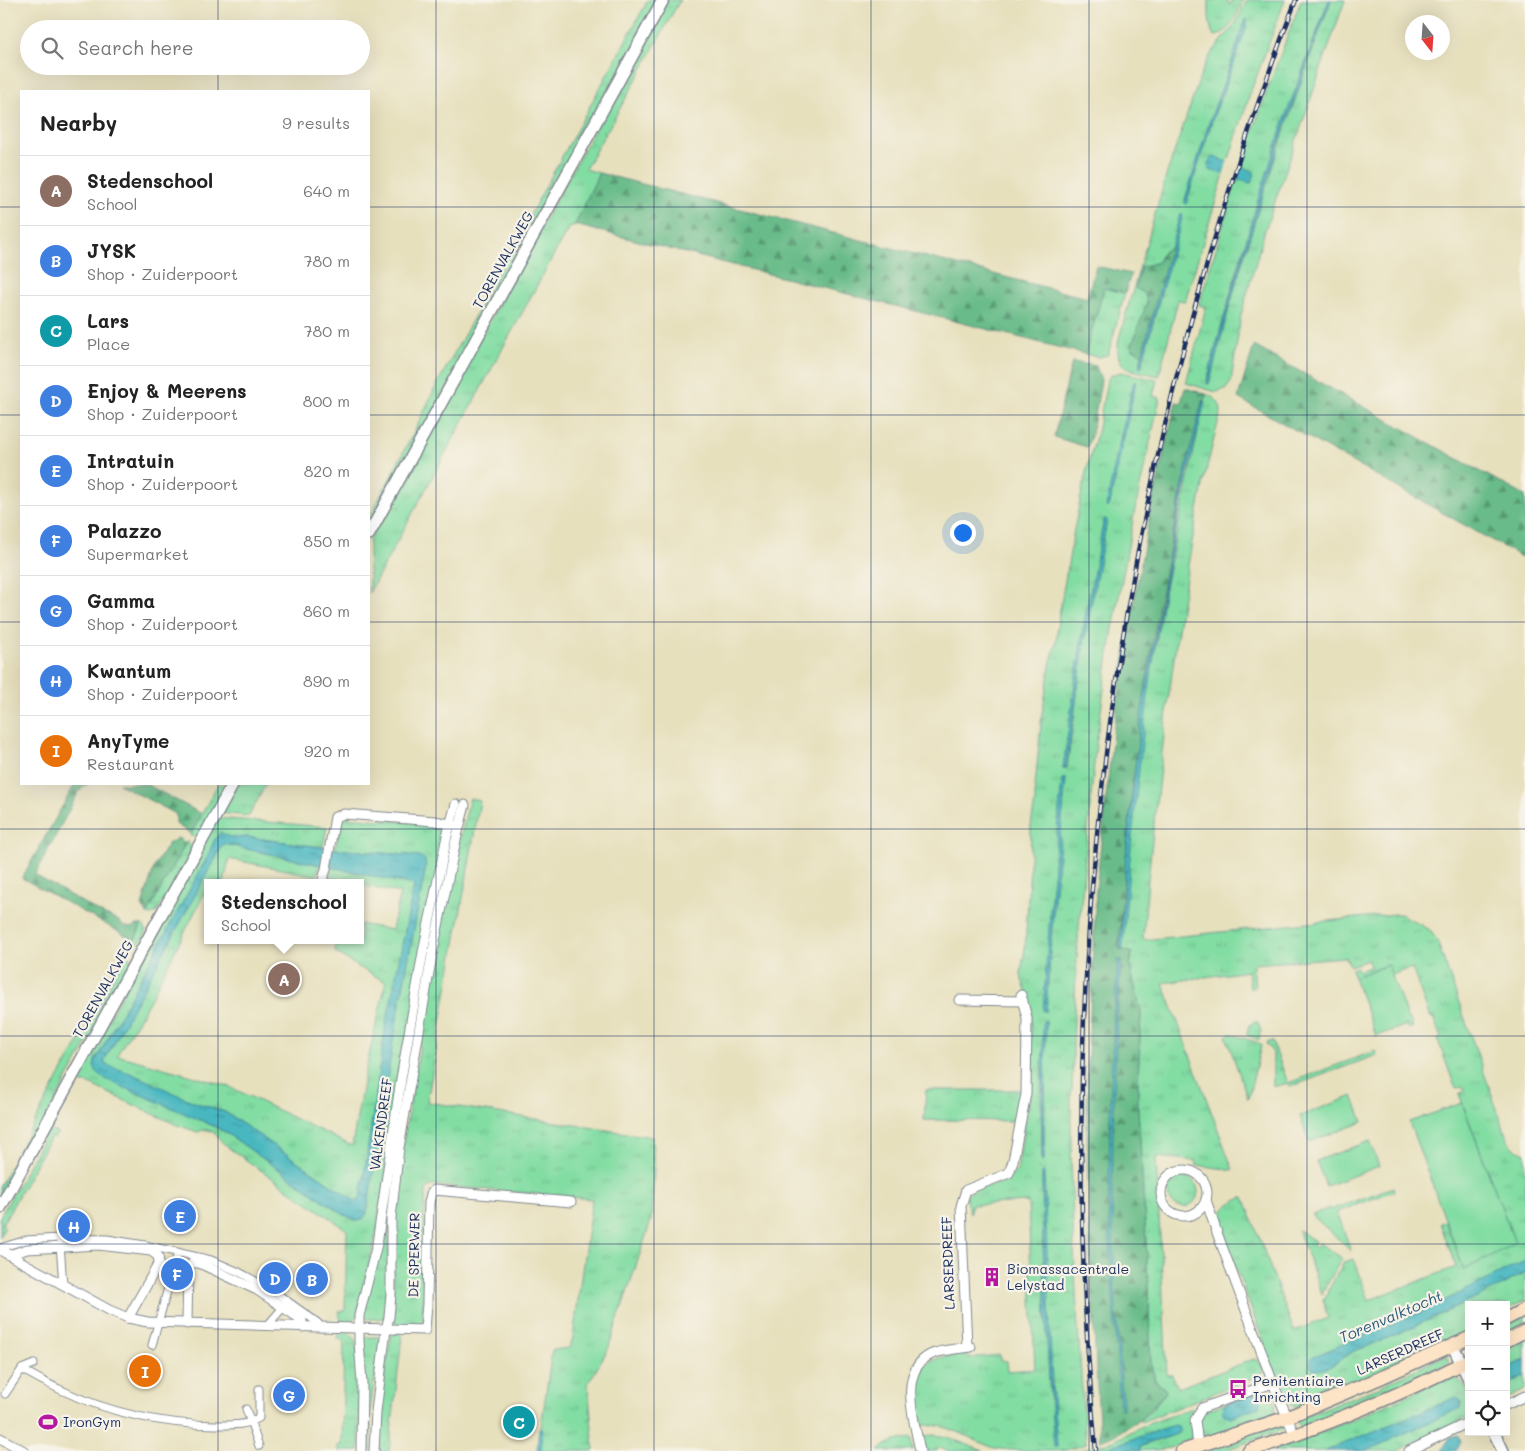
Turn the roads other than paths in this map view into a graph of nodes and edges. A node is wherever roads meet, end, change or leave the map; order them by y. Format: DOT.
graph roads {
  1 [pos="663,0"];
  2 [pos="370,532"];
  3 [pos="232,785"];
  4 [pos="451,824"];
  5 [pos="460,826"];
  6 [pos="323,879"];
  7 [pos="959,1000"];
  8 [pos="1206,1200"];
  9 [pos="571,1202"];
  10 [pos="0,1208"];
  11 [pos="60,1242"];
  12 [pos="0,1250"];
  13 [pos="178,1252"];
  14 [pos="9,1255"];
  15 [pos="63,1286"];
  16 [pos="286,1304"];
  17 [pos="1525,1309"];
  18 [pos="1510,1317"];
  19 [pos="128,1318"];
  20 [pos="158,1323"];
  21 [pos="187,1324"];
  22 [pos="267,1326"];
  23 [pos="302,1327"];
  24 [pos="318,1327"];
  25 [pos="359,1328"];
  26 [pos="386,1329"];
  27 [pos="1525,1331"];
  28 [pos="1510,1339"];
  29 [pos="1465,1340"];
  30 [pos="152,1345"];
  31 [pos="1452,1346"];
  32 [pos="1465,1362"];
  33 [pos="34,1364"];
  34 [pos="22,1369"];
  35 [pos="1273,1383"];
  36 [pos="260,1389"];
  37 [pos="5,1394"];
  38 [pos="1525,1396"];
  39 [pos="1510,1402"];
  40 [pos="246,1409"];
  41 [pos="1288,1417"];
  42 [pos="250,1423"];
  43 [pos="1465,1424"];
  44 [pos="1295,1436"];
  45 [pos="1496,1436"];
  46 [pos="0,1438"];
  47 [pos="259,1446"];
  48 [pos="1198,1446"];
  49 [pos="24,1451"];
  50 [pos="361,1451"];
  51 [pos="374,1451"];
  52 [pos="920,1451"];
  53 [pos="1182,1451"];
  54 [pos="1249,1451"];
  55 [pos="1409,1451"];
  56 [pos="1503,1451"];
  1 -- 2 [label="street, TORENVALKWEG"];
  3 -- 10 [label="street, TORENVALKWEG"];
  4 -- 5 [label="street"];
  4 -- 5 [label="street, VALKENDREEF"];
  4 -- 6 [label="street"];
  4 -- 25 [label="street, VALKENDREEF"];
  5 -- 26 [label="street, VALKENDREEF"];
  7 -- 52 [label="street, LARSERDREEF"];
  8 -- 8 [label="street"];
  8 -- 35 [label="street"];
  9 -- 26 [label="street, DE SPERWER"];
  11 -- 12 [label="street"];
  11 -- 13 [label="street"];
  11 -- 14 [label="street"];
  11 -- 15 [label="street"];
  11 -- 19 [label="street"];
  12 -- 14 [label="street"];
  13 -- 16 [label="street"];
  13 -- 20 [label="street"];
  14 -- 15 [label="street"];
  15 -- 19 [label="street"];
  16 -- 21 [label="street"];
  16 -- 22 [label="street"];
  16 -- 23 [label="street"];
  16 -- 24 [label="street"];
  17 -- 18 [label="main road"];
  19 -- 20 [label="street"];
  20 -- 21 [label="street"];
  20 -- 30 [label="street"];
  21 -- 22 [label="street"];
  22 -- 23 [label="street"];
  23 -- 24 [label="street"];
  24 -- 25 [label="street"];
  25 -- 26 [label="street"];
  25 -- 50 [label="street, VALKENDREEF"];
  26 -- 51 [label="street, VALKENDREEF"];
  27 -- 28 [label="main road"];
  29 -- 31 [label="main road, LARSERDREEF"];
  31 -- 32 [label="street"];
  31 -- 41 [label="main road, LARSERDREEF"];
  32 -- 44 [label="main road"];
  33 -- 34 [label="street"];
  34 -- 37 [label="street"];
  34 -- 42 [label="street"];
  35 -- 41 [label="street"];
  35 -- 48 [label="street"];
  36 -- 42 [label="street"];
  38 -- 39 [label="street"];
  40 -- 42 [label="street"];
  41 -- 44 [label="street"];
  41 -- 48 [label="main road, LARSERDREEF"];
  42 -- 47 [label="street"];
  43 -- 55 [label="street"];
  44 -- 54 [label="main road"];
  45 -- 56 [label="street"];
  46 -- 49 [label="street"];
  48 -- 53 [label="main road, LARSERDREEF"];
}
